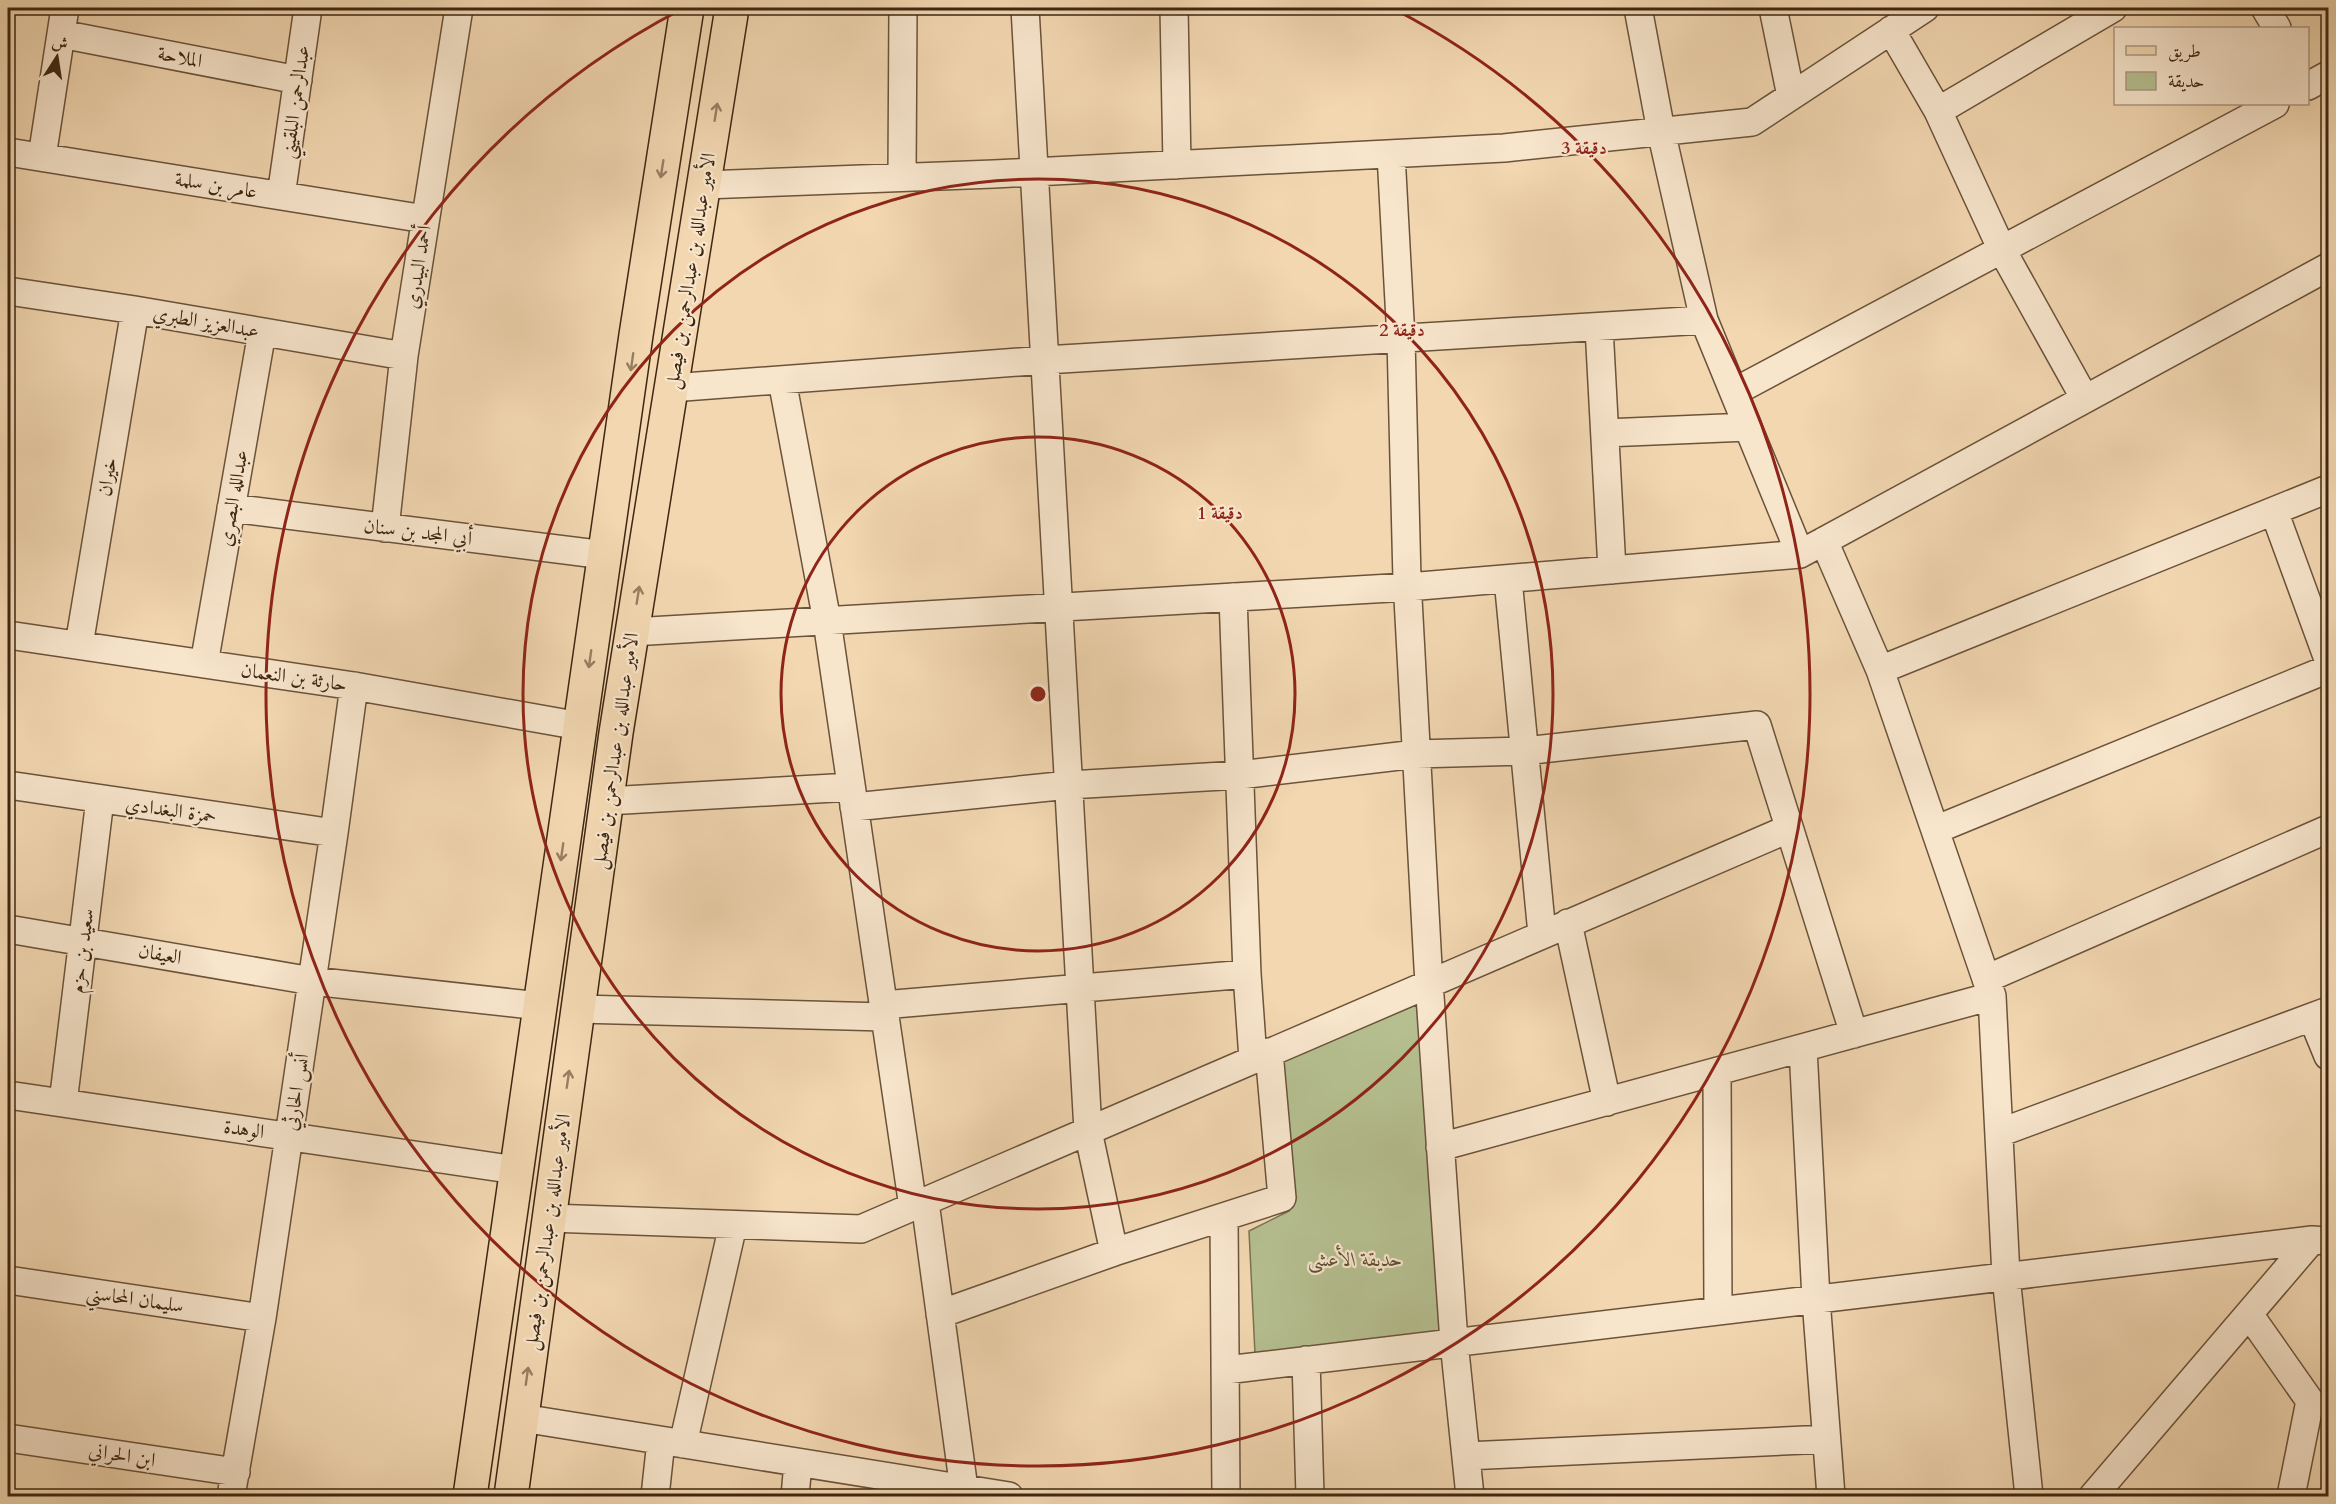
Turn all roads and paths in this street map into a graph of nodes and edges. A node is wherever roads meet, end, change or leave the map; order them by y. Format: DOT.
graph roads {
  1 [pos="65,8"];
  2 [pos="308,8"];
  3 [pos="459,8"];
  4 [pos="687,8"];
  5 [pos="732,8"];
  6 [pos="903,8"];
  7 [pos="1025,8"];
  8 [pos="1174,8"];
  9 [pos="1638,8"];
  10 [pos="1773,8"];
  11 [pos="1925,8"];
  12 [pos="2113,8"];
  13 [pos="2265,8"];
  14 [pos="2276,27"];
  15 [pos="1891,30"];
  16 [pos="61,34"];
  17 [pos="2328,75"];
  18 [pos="298,80"];
  19 [pos="2309,85"];
  20 [pos="1791,96"];
  21 [pos="2273,105"];
  22 [pos="1938,111"];
  23 [pos="1661,131"];
  24 [pos="8,152"];
  25 [pos="1390,154"];
  26 [pos="42,157"];
  27 [pos="1177,165"];
  28 [pos="1034,172"];
  29 [pos="902,177"];
  30 [pos="704,185"];
  31 [pos="281,196"];
  32 [pos="425,219"];
  33 [pos="2002,250"];
  34 [pos="2328,267"];
  35 [pos="8,291"];
  36 [pos="135,310"];
  37 [pos="1704,320"];
  38 [pos="1599,327"];
  39 [pos="262,332"];
  40 [pos="1401,339"];
  41 [pos="404,356"];
  42 [pos="1045,360"];
  43 [pos="782,380"];
  44 [pos="671,388"];
  45 [pos="1734,392"];
  46 [pos="2085,399"];
  47 [pos="1748,427"];
  48 [pos="1605,433"];
  49 [pos="2328,489"];
  50 [pos="231,508"];
  51 [pos="2274,511"];
  52 [pos="385,528"];
  53 [pos="1824,541"];
  54 [pos="1800,554"];
  55 [pos="605,555"];
  56 [pos="1612,570"];
  57 [pos="1508,579"];
  58 [pos="1408,587"];
  59 [pos="1233,597"];
  60 [pos="1058,607"];
  61 [pos="827,621"];
  62 [pos="632,632"];
  63 [pos="8,635"];
  64 [pos="79,645"];
  65 [pos="2328,659"];
  66 [pos="204,664"];
  67 [pos="2328,669"];
  68 [pos="1880,670"];
  69 [pos="354,686"];
  70 [pos="580,726"];
  71 [pos="1524,751"];
  72 [pos="1416,754"];
  73 [pos="1240,775"];
  74 [pos="8,786"];
  75 [pos="1069,786"];
  76 [pos="853,797"];
  77 [pos="100,799"];
  78 [pos="607,801"];
  79 [pos="1788,829"];
  80 [pos="2328,829"];
  81 [pos="1935,830"];
  82 [pos="334,833"];
  83 [pos="1568,923"];
  84 [pos="8,929"];
  85 [pos="1542,934"];
  86 [pos="83,941"];
  87 [pos="1247,974"];
  88 [pos="312,981"];
  89 [pos="1429,983"];
  90 [pos="1989,987"];
  91 [pos="1081,988"];
  92 [pos="540,1006"];
  93 [pos="578,1009"];
  94 [pos="884,1011"];
  95 [pos="2320,1014"];
  96 [pos="1854,1034"];
  97 [pos="1803,1048"];
  98 [pos="1261,1056"];
  99 [pos="2328,1056"];
  100 [pos="1717,1072"];
  101 [pos="8,1095"];
  102 [pos="63,1102"];
  103 [pos="1607,1102"];
  104 [pos="1088,1131"];
  105 [pos="1999,1133"];
  106 [pos="289,1136"];
  107 [pos="1440,1148"];
  108 [pos="516,1170"];
  109 [pos="919,1204"];
  110 [pos="1224,1217"];
  111 [pos="549,1218"];
  112 [pos="733,1225"];
  113 [pos="2320,1240"];
  114 [pos="1114,1252"];
  115 [pos="2006,1276"];
  116 [pos="8,1280"];
  117 [pos="1816,1299"];
  118 [pos="1718,1311"];
  119 [pos="940,1314"];
  120 [pos="2249,1314"];
  121 [pos="262,1318"];
  122 [pos="1454,1342"];
  123 [pos="1306,1360"];
  124 [pos="1226,1370"];
  125 [pos="522,1418"];
  126 [pos="8,1438"];
  127 [pos="1826,1439"];
  128 [pos="672,1442"];
  129 [pos="1466,1456"];
  130 [pos="798,1463"];
  131 [pos="234,1484"];
  132 [pos="949,1490"];
  133 [pos="470,1497"];
  134 [pos="511,1497"];
  135 [pos="656,1497"];
  136 [pos="795,1497"];
  137 [pos="1009,1497"];
  138 [pos="1226,1497"];
  139 [pos="1311,1497"];
  140 [pos="1470,1497"];
  141 [pos="1831,1497"];
  142 [pos="2029,1497"];
  143 [pos="2093,1497"];
  144 [pos="2291,1497"];
  1 -- 16 [label="street"];
  2 -- 18 [label="street, عبدالرحمن البلقيني"];
  3 -- 32 [label="street, أحمد البيدري"];
  4 -- 55 [label="main road, الأمير عبدالله بن عبدالرحمن بن فيصل, one-way"];
  30 -- 5 [label="main road, الأمير عبدالله بن عبدالرحمن بن فيصل, one-way"];
  6 -- 29 [label="street"];
  7 -- 28 [label="street"];
  8 -- 27 [label="street"];
  9 -- 23 [label="street"];
  10 -- 20 [label="street"];
  11 -- 15 [label="street"];
  12 -- 22 [label="street"];
  13 -- 14 [label="street"];
  15 -- 20 [label="street"];
  15 -- 22 [label="street"];
  16 -- 18 [label="street, الملاحة"];
  16 -- 26 [label="street"];
  17 -- 19 [label="street"];
  18 -- 31 [label="street, عبدالرحمن البلقيني"];
  20 -- 23 [label="street"];
  21 -- 33 [label="street"];
  22 -- 33 [label="street"];
  23 -- 25 [label="street"];
  23 -- 37 [label="street"];
  24 -- 26 [label="street, عامر بن سلمة"];
  25 -- 27 [label="street"];
  25 -- 40 [label="street"];
  26 -- 31 [label="street, عامر بن سلمة"];
  27 -- 28 [label="street"];
  28 -- 29 [label="street"];
  28 -- 42 [label="street"];
  29 -- 30 [label="street"];
  30 -- 44 [label="main road, الأمير عبدالله بن عبدالرحمن بن فيصل"];
  31 -- 32 [label="street, عامر بن سلمة"];
  32 -- 41 [label="street, أحمد البيدري"];
  33 -- 45 [label="street"];
  33 -- 46 [label="street"];
  34 -- 46 [label="street"];
  35 -- 36 [label="street, عبدالعزيز الطبري"];
  36 -- 39 [label="street, عبدالعزيز الطبري"];
  36 -- 64 [label="street, خيران"];
  37 -- 38 [label="street"];
  37 -- 45 [label="street"];
  38 -- 40 [label="street"];
  38 -- 48 [label="street"];
  39 -- 41 [label="street, عبدالعزيز الطبري"];
  39 -- 50 [label="street, عبدالله البصري"];
  40 -- 42 [label="street"];
  40 -- 58 [label="street"];
  41 -- 52 [label="street, أحمد البيدري"];
  42 -- 43 [label="street"];
  42 -- 60 [label="street"];
  43 -- 44 [label="street"];
  43 -- 61 [label="street"];
  62 -- 44 [label="main road, الأمير عبدالله بن عبدالرحمن بن فيصل, one-way"];
  45 -- 47 [label="street"];
  46 -- 53 [label="street"];
  47 -- 48 [label="street"];
  47 -- 54 [label="street"];
  48 -- 56 [label="street"];
  49 -- 51 [label="street"];
  50 -- 52 [label="street, أبي المجد بن سنان"];
  50 -- 66 [label="street, عبدالله البصري"];
  51 -- 65 [label="street"];
  51 -- 68 [label="street"];
  52 -- 55 [label="street, أبي المجد بن سنان"];
  53 -- 54 [label="street"];
  53 -- 68 [label="street"];
  54 -- 56 [label="street"];
  55 -- 70 [label="main road, الأمير عبدالله بن عبدالرحمن بن فيصل, one-way"];
  56 -- 57 [label="street"];
  57 -- 58 [label="street"];
  57 -- 71 [label="street"];
  58 -- 59 [label="street"];
  58 -- 72 [label="street"];
  59 -- 60 [label="street"];
  59 -- 73 [label="street"];
  60 -- 61 [label="street"];
  60 -- 75 [label="street"];
  61 -- 62 [label="street"];
  61 -- 76 [label="street"];
  62 -- 78 [label="main road, الأمير عبدالله بن عبدالرحمن بن فيصل"];
  63 -- 64 [label="street, حارثة بن النعمان"];
  64 -- 66 [label="street, حارثة بن النعمان"];
  66 -- 69 [label="street, حارثة بن النعمان"];
  67 -- 81 [label="street"];
  68 -- 81 [label="street"];
  69 -- 70 [label="street, حارثة بن النعمان"];
  69 -- 82 [label="street, أنس الحارثي"];
  70 -- 92 [label="main road, الأمير عبدالله بن عبدالرحمن بن فيصل, one-way"];
  71 -- 72 [label="street"];
  71 -- 79 [label="street"];
  71 -- 85 [label="street"];
  72 -- 73 [label="street"];
  72 -- 89 [label="street"];
  73 -- 75 [label="street"];
  73 -- 87 [label="street"];
  74 -- 77 [label="street, حمزة البغدادي"];
  75 -- 76 [label="street"];
  75 -- 91 [label="street"];
  76 -- 78 [label="street"];
  76 -- 94 [label="street"];
  77 -- 82 [label="street, حمزة البغدادي"];
  77 -- 86 [label="street, سعيد بن حزم"];
  78 -- 93 [label="main road, الأمير عبدالله بن عبدالرحمن بن فيصل"];
  79 -- 83 [label="street"];
  79 -- 96 [label="street"];
  80 -- 90 [label="street"];
  81 -- 90 [label="street"];
  82 -- 88 [label="street, أنس الحارثي"];
  83 -- 85 [label="street"];
  83 -- 103 [label="street"];
  84 -- 86 [label="street, العيفان"];
  85 -- 89 [label="street"];
  86 -- 88 [label="street, العيفان"];
  86 -- 102 [label="street, سعيد بن حزم"];
  87 -- 91 [label="street"];
  87 -- 98 [label="street"];
  88 -- 92 [label="street, العيفان"];
  88 -- 106 [label="street, أنس الحارثي"];
  89 -- 98 [label="street"];
  89 -- 107 [label="street"];
  90 -- 96 [label="street"];
  90 -- 105 [label="street"];
  91 -- 94 [label="street"];
  91 -- 104 [label="street"];
  92 -- 108 [label="main road, الأمير عبدالله بن عبدالرحمن بن فيصل"];
  93 -- 94 [label="street"];
  111 -- 93 [label="main road, الأمير عبدالله بن عبدالرحمن بن فيصل, one-way"];
  94 -- 109 [label="street"];
  95 -- 99 [label="street"];
  95 -- 105 [label="street"];
  96 -- 97 [label="street"];
  97 -- 100 [label="street"];
  97 -- 117 [label="street"];
  98 -- 104 [label="street"];
  98 -- 110 [label="street"];
  100 -- 103 [label="street"];
  100 -- 118 [label="street"];
  101 -- 102 [label="street, الوهدة"];
  102 -- 106 [label="street, الوهدة"];
  103 -- 107 [label="street"];
  104 -- 109 [label="street"];
  104 -- 114 [label="street"];
  105 -- 115 [label="street"];
  106 -- 108 [label="street, الوهدة"];
  106 -- 121 [label="street, أنس الحارثي"];
  107 -- 122 [label="street"];
  108 -- 133 [label="main road, الأمير عبدالله بن عبدالرحمن بن فيصل"];
  109 -- 112 [label="street"];
  109 -- 119 [label="street"];
  110 -- 114 [label="street"];
  110 -- 124 [label="street"];
  111 -- 112 [label="street"];
  125 -- 111 [label="main road, الأمير عبدالله بن عبدالرحمن بن فيصل, one-way"];
  112 -- 128 [label="street"];
  113 -- 115 [label="street"];
  113 -- 120 [label="street"];
  114 -- 119 [label="street"];
  115 -- 117 [label="street"];
  115 -- 142 [label="street"];
  116 -- 121 [label="street, سليمان المحاسني"];
  117 -- 118 [label="street"];
  117 -- 127 [label="street"];
  118 -- 122 [label="street"];
  119 -- 132 [label="street"];
  120 -- 143 [label="street"];
  120 -- 144 [label="street"];
  121 -- 131 [label="street, أنس الحارثي"];
  122 -- 123 [label="street"];
  122 -- 129 [label="street"];
  123 -- 124 [label="street"];
  123 -- 139 [label="street"];
  124 -- 138 [label="street"];
  125 -- 128 [label="street"];
  125 -- 134 [label="main road, الأمير عبدالله بن عبدالرحمن بن فيصل"];
  126 -- 131 [label="street, ابن الحراني"];
  127 -- 129 [label="street"];
  127 -- 141 [label="street"];
  128 -- 130 [label="street"];
  128 -- 135 [label="street"];
  129 -- 140 [label="street"];
  130 -- 132 [label="street"];
  130 -- 136 [label="street"];
  132 -- 137 [label="street"];
}
